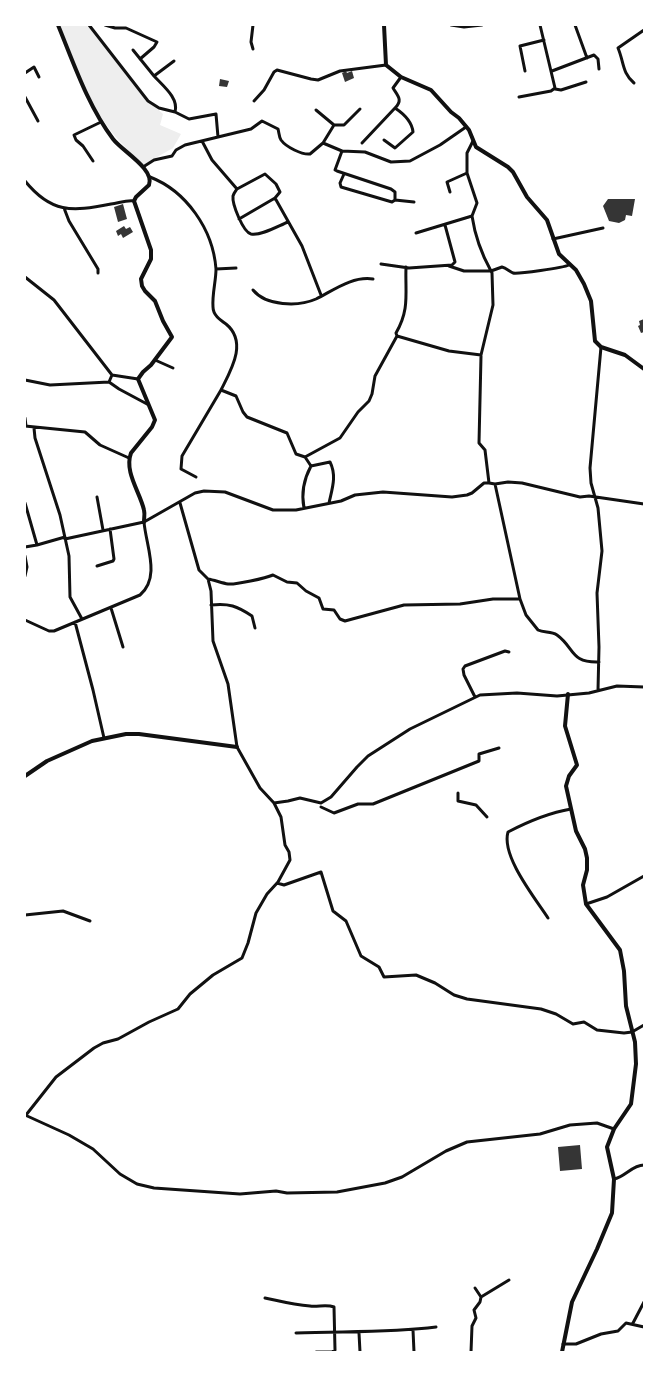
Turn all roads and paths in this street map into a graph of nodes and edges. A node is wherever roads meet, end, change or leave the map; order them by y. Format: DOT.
graph roads {
  1 [pos="58,25"];
  2 [pos="89,25"];
  3 [pos="105,25"];
  4 [pos="253,25"];
  5 [pos="384,25"];
  6 [pos="451,25"];
  7 [pos="482,25"];
  8 [pos="540,25"];
  9 [pos="575,26"];
  10 [pos="644,30"];
  11 [pos="544,40"];
  12 [pos="252,49"];
  13 [pos="133,50"];
  14 [pos="587,58"];
  15 [pos="140,59"];
  16 [pos="174,61"];
  17 [pos="386,65"];
  18 [pos="599,69"];
  19 [pos="552,70"];
  20 [pos="526,71"];
  21 [pos="25,73"];
  22 [pos="154,76"];
  23 [pos="39,77"];
  24 [pos="402,77"];
  25 [pos="586,82"];
  26 [pos="634,83"];
  27 [pos="554,89"];
  28 [pos="519,97"];
  29 [pos="25,98"];
  30 [pos="254,101"];
  31 [pos="395,108"];
  32 [pos="360,109"];
  33 [pos="316,110"];
  34 [pos="175,112"];
  35 [pos="38,121"];
  36 [pos="101,122"];
  37 [pos="334,125"];
  38 [pos="466,127"];
  39 [pos="218,137"];
  40 [pos="384,140"];
  41 [pos="202,141"];
  42 [pos="472,141"];
  43 [pos="323,142"];
  44 [pos="362,142"];
  45 [pos="342,151"];
  46 [pos="93,161"];
  47 [pos="143,167"];
  48 [pos="467,173"];
  49 [pos="344,174"];
  50 [pos="150,177"];
  51 [pos="25,180"];
  52 [pos="237,189"];
  53 [pos="450,192"];
  54 [pos="275,198"];
  55 [pos="134,200"];
  56 [pos="395,200"];
  57 [pos="414,202"];
  58 [pos="64,208"];
  59 [pos="472,216"];
  60 [pos="239,219"];
  61 [pos="288,222"];
  62 [pos="445,225"];
  63 [pos="602,228"];
  64 [pos="416,233"];
  65 [pos="553,239"];
  66 [pos="381,264"];
  67 [pos="569,265"];
  68 [pos="449,266"];
  69 [pos="406,267"];
  70 [pos="236,268"];
  71 [pos="216,270"];
  72 [pos="491,270"];
  73 [pos="98,273"];
  74 [pos="25,277"];
  75 [pos="373,280"];
  76 [pos="254,290"];
  77 [pos="321,295"];
  78 [pos="397,336"];
  79 [pos="601,347"];
  80 [pos="481,355"];
  81 [pos="155,360"];
  82 [pos="173,368"];
  83 [pos="644,369"];
  84 [pos="112,375"];
  85 [pos="138,379"];
  86 [pos="25,380"];
  87 [pos="109,382"];
  88 [pos="221,390"];
  89 [pos="148,404"];
  90 [pos="25,418"];
  91 [pos="25,426"];
  92 [pos="34,428"];
  93 [pos="305,457"];
  94 [pos="129,458"];
  95 [pos="311,466"];
  96 [pos="196,477"];
  97 [pos="489,482"];
  98 [pos="495,484"];
  99 [pos="97,497"];
  100 [pos="594,498"];
  101 [pos="25,503"];
  102 [pos="180,503"];
  103 [pos="329,504"];
  104 [pos="644,504"];
  105 [pos="304,508"];
  106 [pos="144,522"];
  107 [pos="110,529"];
  108 [pos="104,530"];
  109 [pos="65,538"];
  110 [pos="37,545"];
  111 [pos="25,547"];
  112 [pos="25,556"];
  113 [pos="97,566"];
  114 [pos="25,576"];
  115 [pos="208,579"];
  116 [pos="520,599"];
  117 [pos="210,605"];
  118 [pos="112,608"];
  119 [pos="82,619"];
  120 [pos="25,620"];
  121 [pos="75,622"];
  122 [pos="255,628"];
  123 [pos="123,647"];
  124 [pos="509,652"];
  125 [pos="599,662"];
  126 [pos="644,687"];
  127 [pos="598,690"];
  128 [pos="568,694"];
  129 [pos="475,698"];
  130 [pos="104,738"];
  131 [pos="237,747"];
  132 [pos="499,748"];
  133 [pos="25,776"];
  134 [pos="458,793"];
  135 [pos="274,802"];
  136 [pos="321,807"];
  137 [pos="571,809"];
  138 [pos="487,817"];
  139 [pos="644,876"];
  140 [pos="276,883"];
  141 [pos="586,904"];
  142 [pos="25,915"];
  143 [pos="548,918"];
  144 [pos="90,921"];
  145 [pos="644,1025"];
  146 [pos="632,1032"];
  147 [pos="26,1115"];
  148 [pos="614,1129"];
  149 [pos="644,1165"];
  150 [pos="614,1179"];
  151 [pos="509,1280"];
  152 [pos="475,1288"];
  153 [pos="264,1298"];
  154 [pos="481,1298"];
  155 [pos="644,1302"];
  156 [pos="633,1323"];
  157 [pos="644,1326"];
  158 [pos="436,1327"];
  159 [pos="413,1330"];
  160 [pos="334,1331"];
  161 [pos="359,1332"];
  162 [pos="296,1333"];
  163 [pos="563,1344"];
  164 [pos="316,1352"];
  165 [pos="360,1352"];
  166 [pos="414,1352"];
  167 [pos="471,1352"];
  168 [pos="562,1352"];
  1 -- 36 [label="street"];
  2 -- 34 [label="street"];
  3 -- 15 [label="street"];
  4 -- 12 [label="street"];
  5 -- 17 [label="street"];
  6 -- 7 [label="street"];
  8 -- 11 [label="street"];
  9 -- 14 [label="street"];
  10 -- 26 [label="street"];
  11 -- 19 [label="street"];
  11 -- 20 [label="street"];
  13 -- 15 [label="street"];
  14 -- 18 [label="street"];
  14 -- 19 [label="street"];
  15 -- 22 [label="street"];
  16 -- 22 [label="street"];
  17 -- 24 [label="street"];
  17 -- 30 [label="street"];
  19 -- 27 [label="street"];
  21 -- 23 [label="street"];
  22 -- 34 [label="street"];
  24 -- 31 [label="street"];
  24 -- 38 [label="street"];
  25 -- 27 [label="street"];
  27 -- 28 [label="street"];
  29 -- 35 [label="street"];
  31 -- 40 [label="street"];
  31 -- 44 [label="street"];
  32 -- 37 [label="street"];
  33 -- 37 [label="street"];
  34 -- 39 [label="street"];
  36 -- 46 [label="street"];
  36 -- 47 [label="street"];
  37 -- 43 [label="street"];
  38 -- 42 [label="street"];
  38 -- 45 [label="street"];
  39 -- 41 [label="street"];
  39 -- 43 [label="street"];
  41 -- 47 [label="street"];
  41 -- 52 [label="street"];
  42 -- 48 [label="street"];
  42 -- 65 [label="street"];
  43 -- 45 [label="street"];
  45 -- 49 [label="street"];
  47 -- 50 [label="street"];
  48 -- 53 [label="street"];
  48 -- 59 [label="street"];
  49 -- 56 [label="street"];
  49 -- 56 [label="street"];
  50 -- 55 [label="street"];
  50 -- 71 [label="street"];
  51 -- 58 [label="street"];
  52 -- 54 [label="street"];
  52 -- 60 [label="street"];
  54 -- 60 [label="street"];
  54 -- 61 [label="street"];
  55 -- 58 [label="street"];
  55 -- 81 [label="street"];
  56 -- 57 [label="street"];
  58 -- 73 [label="street"];
  59 -- 62 [label="street"];
  59 -- 72 [label="street"];
  60 -- 61 [label="street"];
  61 -- 77 [label="street"];
  62 -- 64 [label="street"];
  62 -- 68 [label="street"];
  63 -- 65 [label="street"];
  65 -- 67 [label="street"];
  66 -- 69 [label="street"];
  67 -- 72 [label="street"];
  67 -- 79 [label="street"];
  68 -- 69 [label="street"];
  68 -- 72 [label="street"];
  69 -- 78 [label="street"];
  70 -- 71 [label="street"];
  71 -- 88 [label="street"];
  72 -- 80 [label="street"];
  74 -- 84 [label="street"];
  75 -- 77 [label="street"];
  76 -- 77 [label="street"];
  78 -- 80 [label="street"];
  78 -- 93 [label="street"];
  79 -- 83 [label="street"];
  79 -- 100 [label="street"];
  80 -- 97 [label="street"];
  81 -- 82 [label="street"];
  81 -- 85 [label="street"];
  84 -- 85 [label="street"];
  84 -- 87 [label="street"];
  85 -- 89 [label="street"];
  86 -- 87 [label="street"];
  87 -- 89 [label="street"];
  88 -- 93 [label="street"];
  88 -- 96 [label="street"];
  89 -- 94 [label="street"];
  90 -- 91 [label="street"];
  91 -- 92 [label="street"];
  92 -- 94 [label="street"];
  92 -- 109 [label="street"];
  93 -- 95 [label="street"];
  94 -- 106 [label="street"];
  95 -- 103 [label="street"];
  95 -- 105 [label="street"];
  97 -- 98 [label="street"];
  97 -- 103 [label="street"];
  98 -- 100 [label="street"];
  98 -- 116 [label="street"];
  99 -- 108 [label="street"];
  100 -- 104 [label="street"];
  100 -- 125 [label="street"];
  101 -- 110 [label="street"];
  102 -- 105 [label="street"];
  102 -- 106 [label="street"];
  102 -- 115 [label="street"];
  103 -- 105 [label="street"];
  106 -- 107 [label="street"];
  106 -- 118 [label="street"];
  107 -- 108 [label="street"];
  107 -- 113 [label="street"];
  108 -- 109 [label="street"];
  109 -- 110 [label="street"];
  109 -- 119 [label="street"];
  110 -- 111 [label="street"];
  112 -- 114 [label="street"];
  115 -- 116 [label="street"];
  115 -- 117 [label="street"];
  116 -- 125 [label="street"];
  117 -- 122 [label="street"];
  117 -- 131 [label="street"];
  118 -- 119 [label="street"];
  118 -- 123 [label="street"];
  119 -- 121 [label="street"];
  120 -- 121 [label="street"];
  121 -- 130 [label="street"];
  124 -- 129 [label="street"];
  125 -- 127 [label="street"];
  126 -- 127 [label="street"];
  127 -- 128 [label="street"];
  128 -- 129 [label="street"];
  128 -- 137 [label="street"];
  129 -- 135 [label="street"];
  130 -- 131 [label="street"];
  130 -- 133 [label="street"];
  131 -- 135 [label="street"];
  132 -- 136 [label="street"];
  134 -- 138 [label="street"];
  135 -- 140 [label="street"];
  137 -- 141 [label="street"];
  137 -- 143 [label="street"];
  139 -- 141 [label="street"];
  140 -- 146 [label="street"];
  140 -- 147 [label="street"];
  141 -- 146 [label="street"];
  142 -- 144 [label="street"];
  145 -- 146 [label="street"];
  146 -- 148 [label="street"];
  147 -- 148 [label="street"];
  148 -- 150 [label="street"];
  149 -- 150 [label="street"];
  150 -- 163 [label="street"];
  151 -- 154 [label="street"];
  152 -- 154 [label="street"];
  153 -- 160 [label="street"];
  154 -- 167 [label="street"];
  155 -- 156 [label="street"];
  156 -- 157 [label="street"];
  156 -- 163 [label="street"];
  158 -- 159 [label="street"];
  159 -- 161 [label="street"];
  159 -- 166 [label="street"];
  160 -- 161 [label="street"];
  160 -- 162 [label="street"];
  160 -- 164 [label="street"];
  161 -- 165 [label="street"];
  163 -- 168 [label="street"];
}
